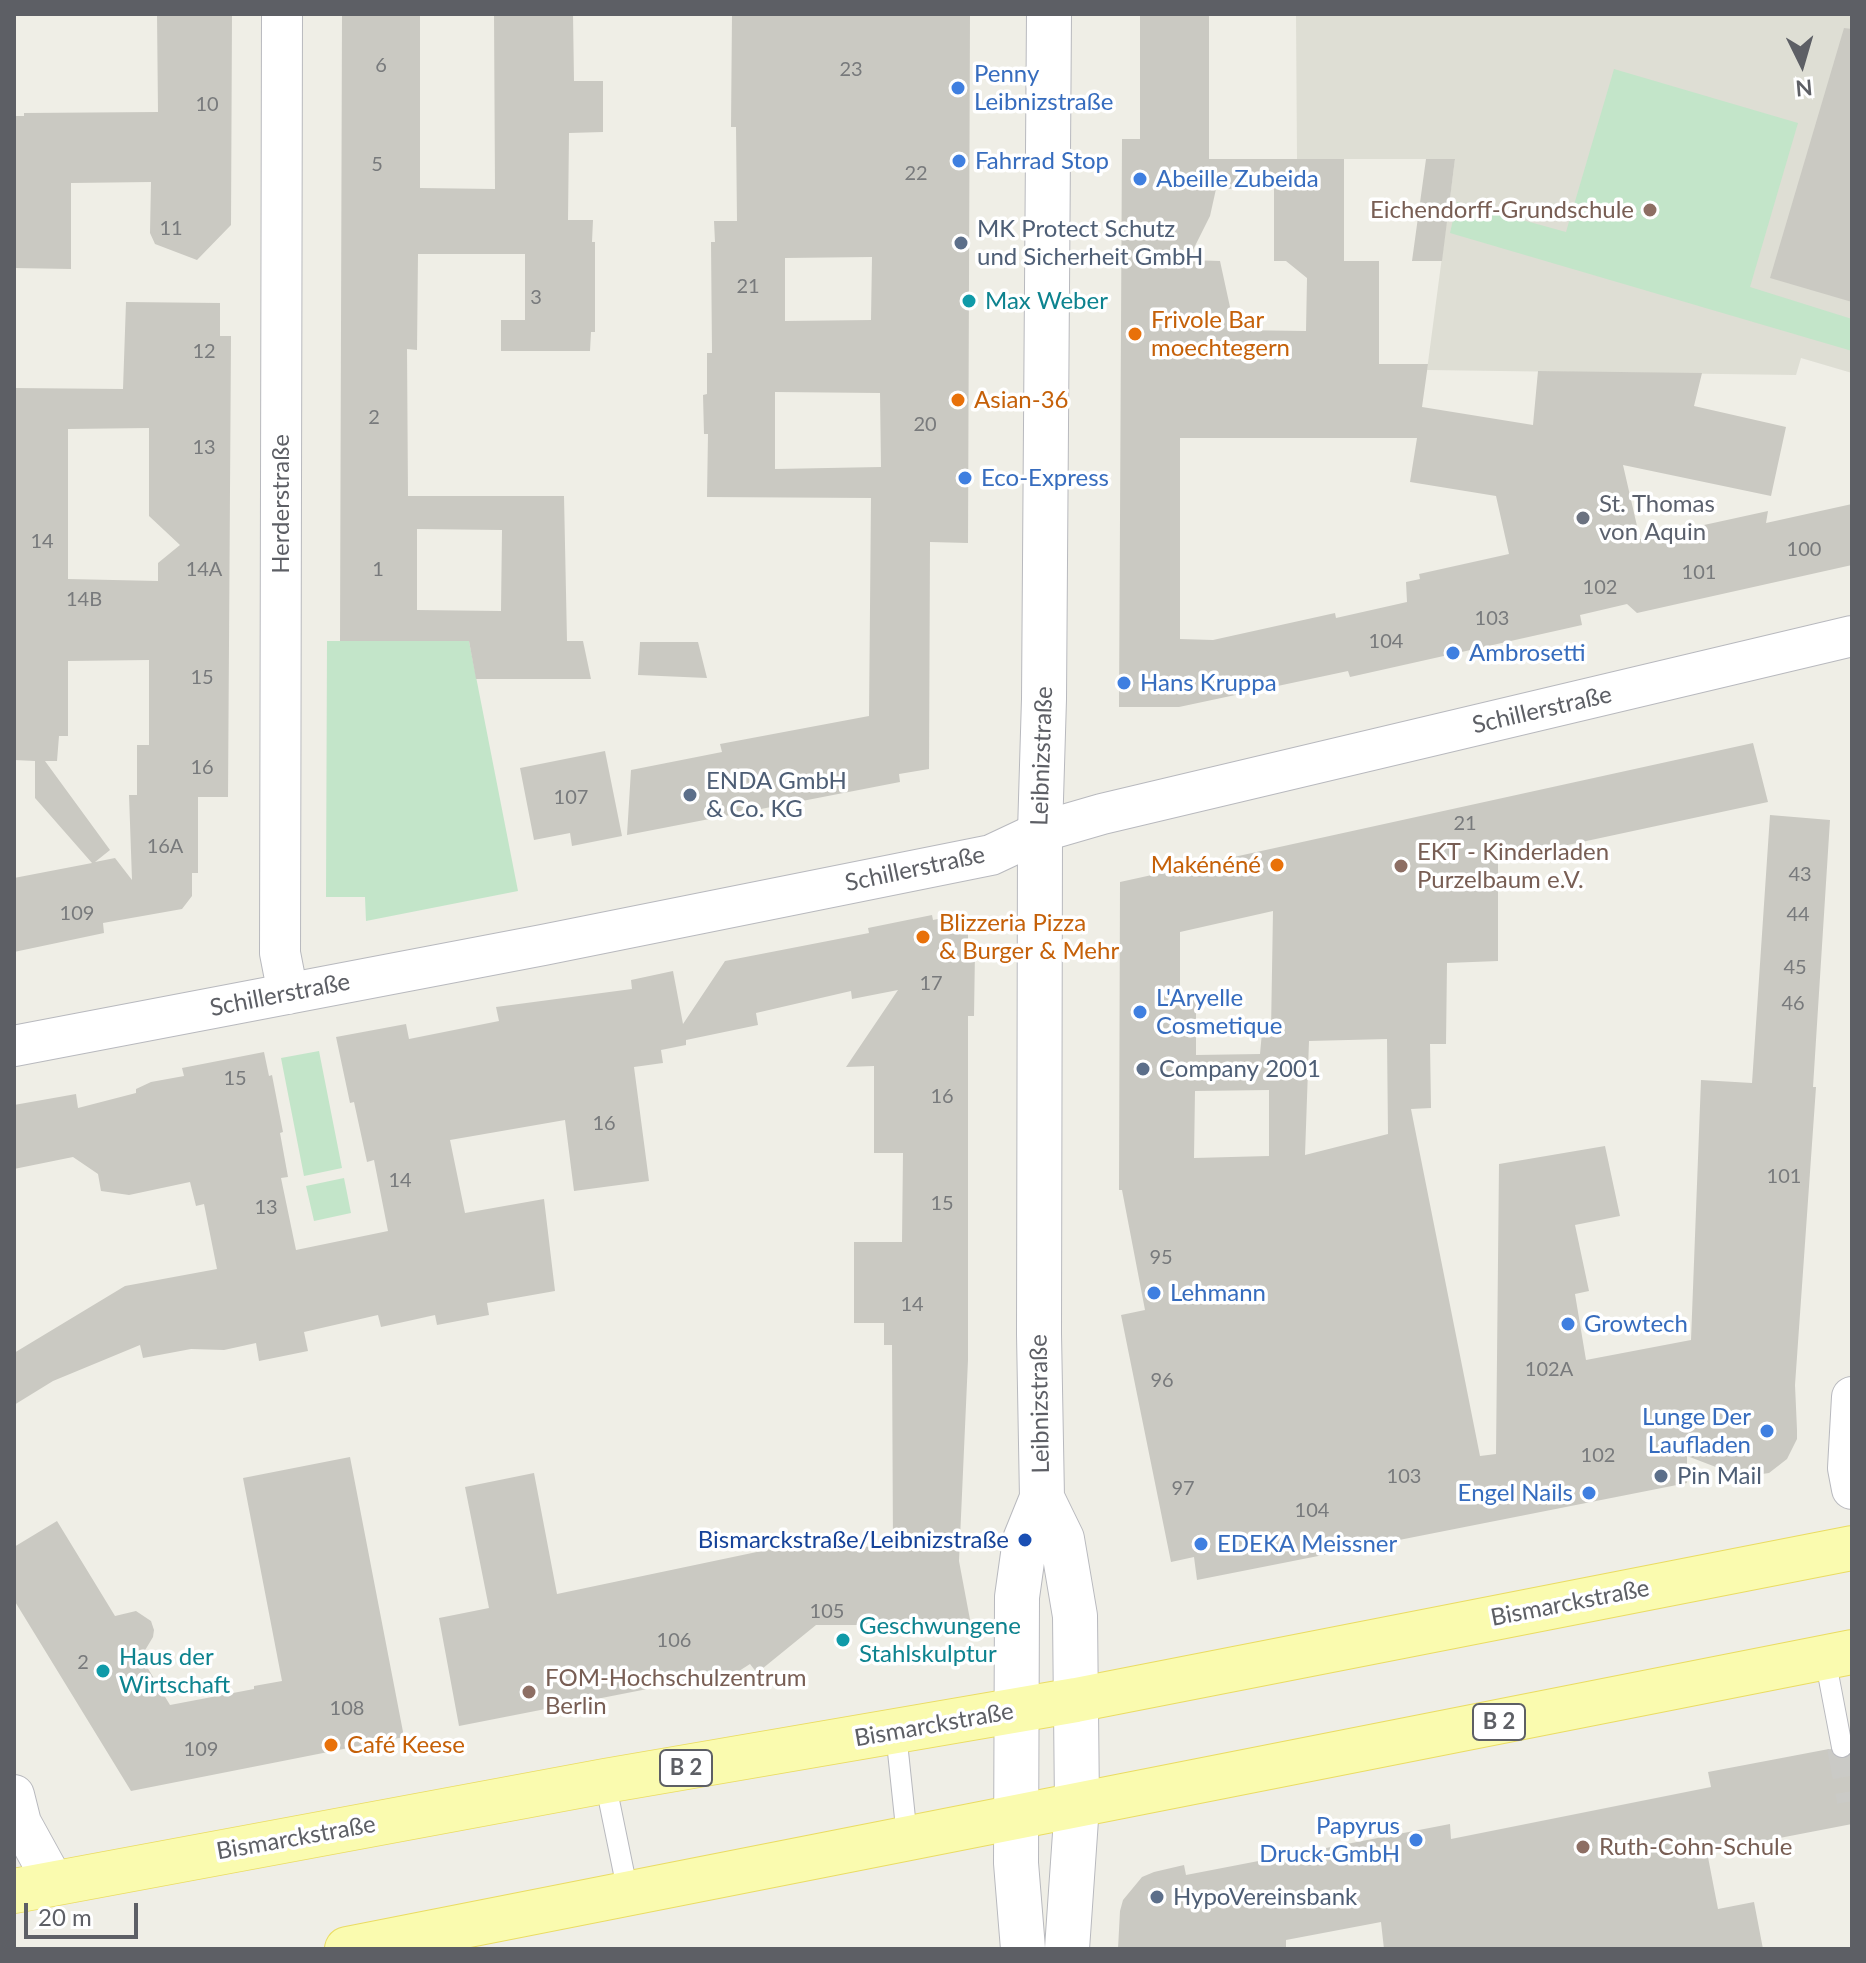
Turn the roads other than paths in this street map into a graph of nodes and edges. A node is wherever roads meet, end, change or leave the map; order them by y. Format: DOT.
graph roads {
  1 [pos="282,14"];
  2 [pos="1049,14"];
  3 [pos="1852,636"];
  4 [pos="1040,832"];
  5 [pos="288,994"];
  6 [pos="14,1046"];
  7 [pos="1852,1397"];
  8 [pos="1852,1489"];
  9 [pos="1042,1498"];
  10 [pos="1852,1548"];
  11 [pos="1838,1655"];
  12 [pos="1076,1700"];
  13 [pos="1016,1710"];
  14 [pos="896,1733"];
  15 [pos="1842,1747"];
  16 [pos="605,1781"];
  17 [pos="14,1795"];
  18 [pos="1077,1805"];
  19 [pos="1015,1816"];
  20 [pos="907,1837"];
  21 [pos="34,1887"];
  22 [pos="628,1893"];
  23 [pos="347,1949"];
  24 [pos="1023,1949"];
  25 [pos="1067,1949"];
  1 -- 5 [label="street, Herderstraße"];
  2 -- 4 [label="street, Leibnizstraße"];
  3 -- 4 [label="street, Schillerstraße"];
  4 -- 5 [label="street, Schillerstraße"];
  4 -- 9 [label="street, Leibnizstraße"];
  5 -- 6 [label="street, Schillerstraße"];
  7 -- 8 [label="street"];
  9 -- 12 [label="street, Leibnizstraße"];
  9 -- 13 [label="street, Leibnizstraße"];
  10 -- 12 [label="main road, Bismarckstraße / B 2"];
  11 -- 15 [label="lane"];
  11 -- 18 [label="main road, B 2"];
  12 -- 13 [label="main road, Bismarckstraße / B 2"];
  12 -- 18 [label="street, Leibnizstraße"];
  13 -- 14 [label="main road, Bismarckstraße / B 2"];
  13 -- 19 [label="street, Leibnizstraße"];
  14 -- 16 [label="main road, Bismarckstraße / B 2"];
  14 -- 20 [label="lane"];
  16 -- 21 [label="main road, Bismarckstraße / B 2"];
  16 -- 22 [label="lane"];
  17 -- 21 [label="street"];
  18 -- 19 [label="main road, B 2"];
  18 -- 25 [label="street, Leibnizstraße"];
  19 -- 20 [label="main road, B 2"];
  19 -- 24 [label="street, Leibnizstraße"];
  20 -- 22 [label="main road, B 2"];
  22 -- 23 [label="main road, B 2"];
}
